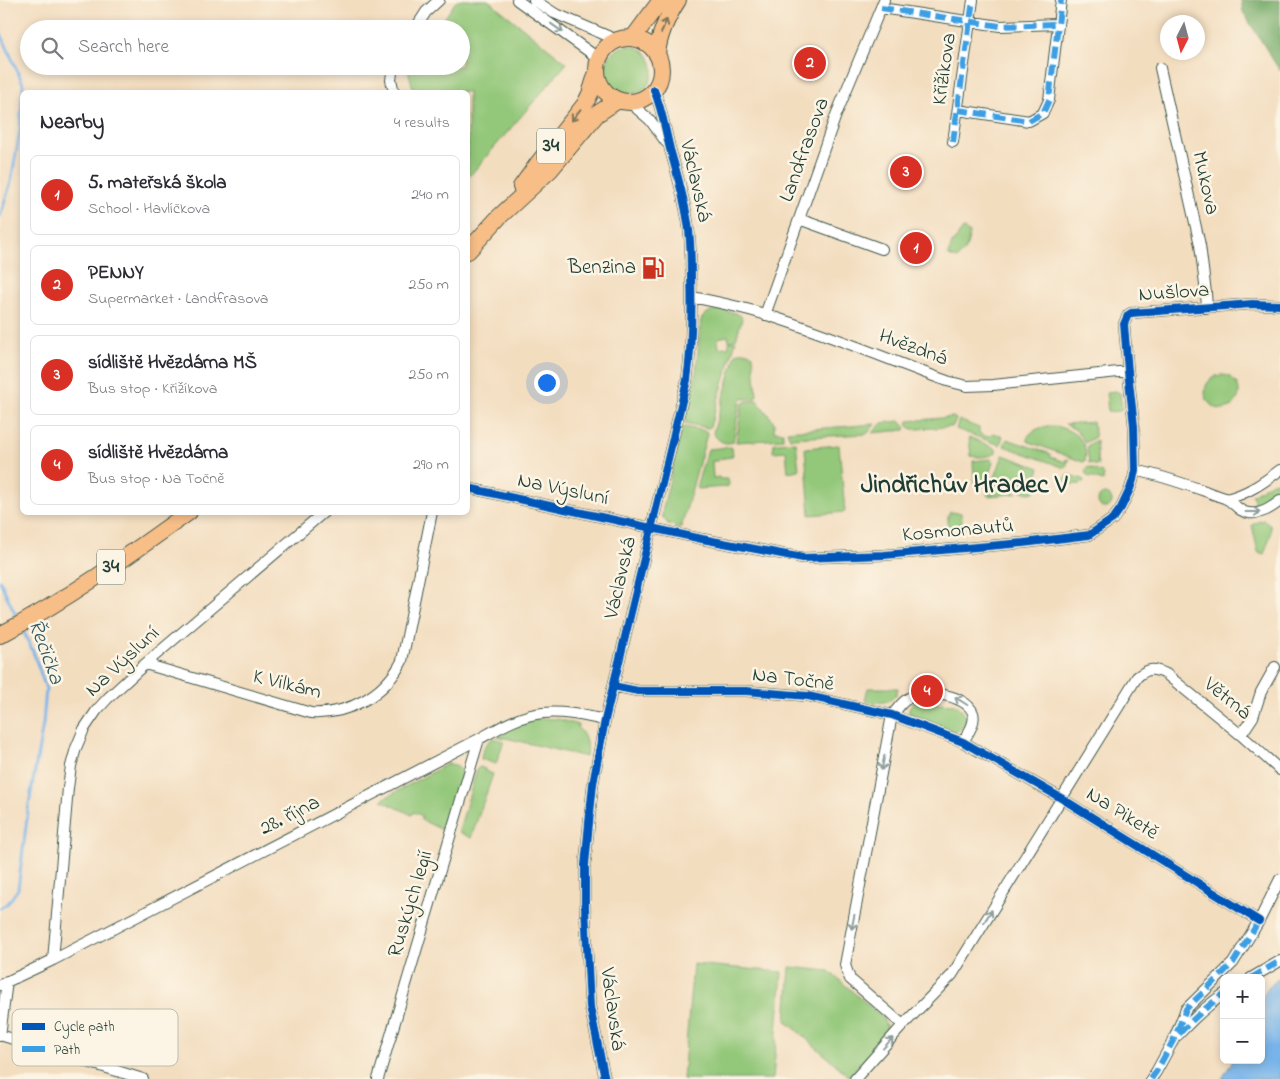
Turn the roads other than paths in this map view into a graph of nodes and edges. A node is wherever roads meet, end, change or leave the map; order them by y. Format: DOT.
graph roads {
  1 [pos="431,0"];
  2 [pos="439,0"];
  3 [pos="517,0"];
  4 [pos="534,0"];
  5 [pos="661,0"];
  6 [pos="678,0"];
  7 [pos="973,0"];
  8 [pos="1061,0"];
  9 [pos="882,4"];
  10 [pos="426,12"];
  11 [pos="421,20"];
  12 [pos="970,21"];
  13 [pos="1058,24"];
  14 [pos="625,39"];
  15 [pos="657,54"];
  16 [pos="598,65"];
  17 [pos="1160,68"];
  18 [pos="391,75"];
  19 [pos="394,90"];
  20 [pos="654,90"];
  21 [pos="624,101"];
  22 [pos="958,110"];
  23 [pos="953,142"];
  24 [pos="670,147"];
  25 [pos="499,217"];
  26 [pos="799,219"];
  27 [pos="470,249"];
  28 [pos="882,249"];
  29 [pos="692,297"];
  30 [pos="1280,305"];
  31 [pos="1206,308"];
  32 [pos="765,315"];
  33 [pos="1128,372"];
  34 [pos="1135,470"];
  35 [pos="1280,470"];
  36 [pos="470,488"];
  37 [pos="1226,499"];
  38 [pos="1280,501"];
  39 [pos="185,515"];
  40 [pos="320,515"];
  41 [pos="431,515"];
  42 [pos="650,528"];
  43 [pos="0,636"];
  44 [pos="145,664"];
  45 [pos="1275,667"];
  46 [pos="1145,670"];
  47 [pos="613,686"];
  48 [pos="892,715"];
  49 [pos="605,720"];
  50 [pos="1241,735"];
  51 [pos="479,739"];
  52 [pos="963,742"];
  53 [pos="1280,770"];
  54 [pos="1062,798"];
  55 [pos="1280,879"];
  56 [pos="1259,921"];
  57 [pos="53,960"];
  58 [pos="1280,961"];
  59 [pos="1259,974"];
  60 [pos="3,983"];
  61 [pos="1220,997"];
  62 [pos="903,1025"];
  63 [pos="0,1036"];
  64 [pos="1174,1039"];
  65 [pos="12,1040"];
  66 [pos="100,1066"];
  67 [pos="143,1079"];
  68 [pos="378,1079"];
  69 [pos="605,1079"];
  70 [pos="855,1079"];
  71 [pos="1151,1079"];
  1 -- 10 [label="street"];
  2 -- 10 [label="street"];
  3 -- 16 [label="street, one-way"];
  4 -- 14 [label="street"];
  5 -- 14 [label="main road"];
  15 -- 6 [label="main road, one-way"];
  7 -- 12 [label="street, Křižíkova"];
  8 -- 13 [label="street"];
  9 -- 12 [label="street"];
  9 -- 26 [label="street, Landfrasova"];
  10 -- 11 [label="street"];
  12 -- 13 [label="street"];
  12 -- 22 [label="street, Křižíkova"];
  13 -- 22 [label="street"];
  14 -- 15 [label="main road"];
  14 -- 16 [label="main road"];
  15 -- 20 [label="main road"];
  16 -- 21 [label="main road"];
  16 -- 25 [label="main road, 34, one-way"];
  17 -- 31 [label="street, Mukova"];
  18 -- 19 [label="street"];
  20 -- 21 [label="main road"];
  20 -- 24 [label="street, Václavská"];
  21 -- 24 [label="street, Václavská"];
  21 -- 25 [label="main road, 34"];
  22 -- 23 [label="street, Křižíkova"];
  24 -- 29 [label="street, Václavská"];
  25 -- 27 [label="main road, 34"];
  26 -- 28 [label="street"];
  26 -- 32 [label="street, Landfrasova"];
  29 -- 32 [label="street, Hvězdná"];
  29 -- 42 [label="street, Václavská"];
  30 -- 31 [label="street, Nušlova"];
  31 -- 33 [label="street, Nušlova"];
  32 -- 33 [label="street, Hvězdná"];
  33 -- 34 [label="street, Kosmonautů"];
  34 -- 37 [label="street"];
  34 -- 42 [label="street, Kosmonautů"];
  35 -- 37 [label="street"];
  36 -- 42 [label="street, Na Výsluní"];
  37 -- 38 [label="street, one-way"];
  39 -- 43 [label="main road, 34"];
  40 -- 44 [label="street, Na Výsluní"];
  41 -- 44 [label="street, K Vilkám"];
  42 -- 47 [label="street, Václavská"];
  44 -- 57 [label="street, Na Výsluní"];
  45 -- 50 [label="street"];
  46 -- 50 [label="street, Větrná"];
  46 -- 54 [label="street, Na Piketě"];
  47 -- 48 [label="street, Na Točně"];
  47 -- 49 [label="street, Václavská"];
  48 -- 52 [label="street, Na Točně"];
  52 -- 48 [label="street, one-way"];
  48 -- 62 [label="street, one-way"];
  49 -- 51 [label="street, 28. října"];
  49 -- 69 [label="street, Václavská"];
  50 -- 53 [label="street, Větrná"];
  51 -- 57 [label="street, 28. října"];
  51 -- 68 [label="street, Ruských legií"];
  52 -- 54 [label="street, Na Piketě"];
  54 -- 56 [label="street, Na Piketě"];
  62 -- 54 [label="street, Na Piketě, one-way"];
  55 -- 56 [label="street"];
  56 -- 64 [label="street"];
  57 -- 60 [label="street, 28. října"];
  58 -- 59 [label="street"];
  60 -- 63 [label="street"];
  61 -- 64 [label="street"];
  70 -- 62 [label="street, Na Piketě, one-way"];
  63 -- 65 [label="street"];
  64 -- 71 [label="street"];
  66 -- 67 [label="street"];
}
